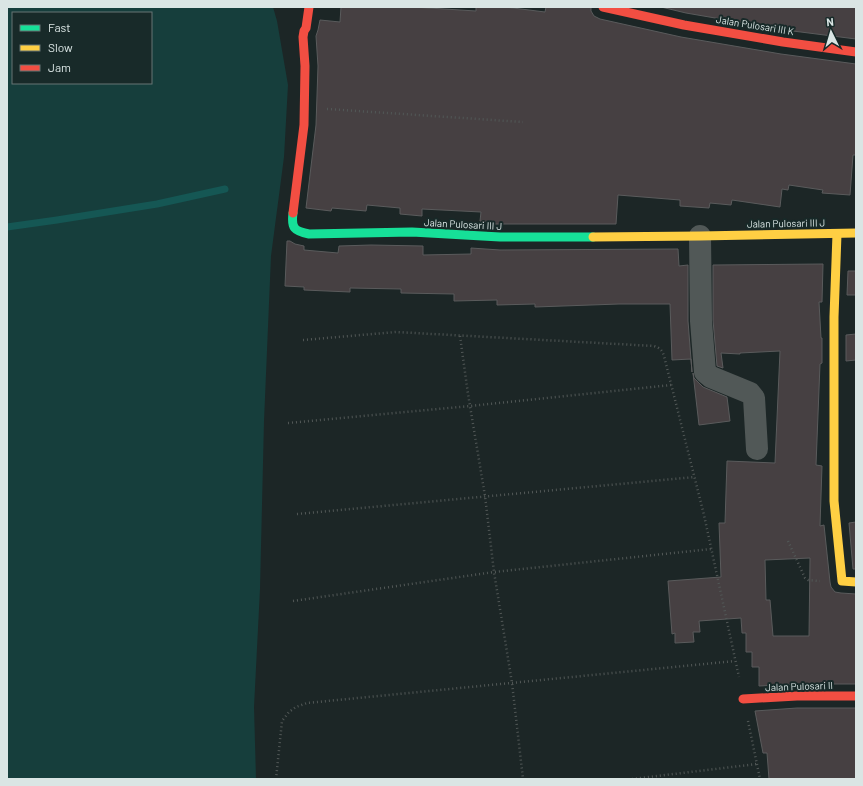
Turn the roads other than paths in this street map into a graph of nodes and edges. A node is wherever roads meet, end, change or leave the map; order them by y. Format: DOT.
graph roads {
  1 [pos="309,7"];
  2 [pos="603,7"];
  3 [pos="856,52"];
  4 [pos="856,233"];
  5 [pos="837,234"];
  6 [pos="700,236"];
  7 [pos="757,449"];
  8 [pos="856,582"];
  9 [pos="856,696"];
  10 [pos="743,699"];
  1 -- 6 [label="street, Jalan Pulosari III J"];
  2 -- 3 [label="street, Jalan Pulosari III K"];
  4 -- 5 [label="street, Jalan Pulosari III J"];
  5 -- 6 [label="street, Jalan Pulosari III J"];
  5 -- 8 [label="street"];
  6 -- 7 [label="street"];
  9 -- 10 [label="street, Jalan Pulosari II"];
}
